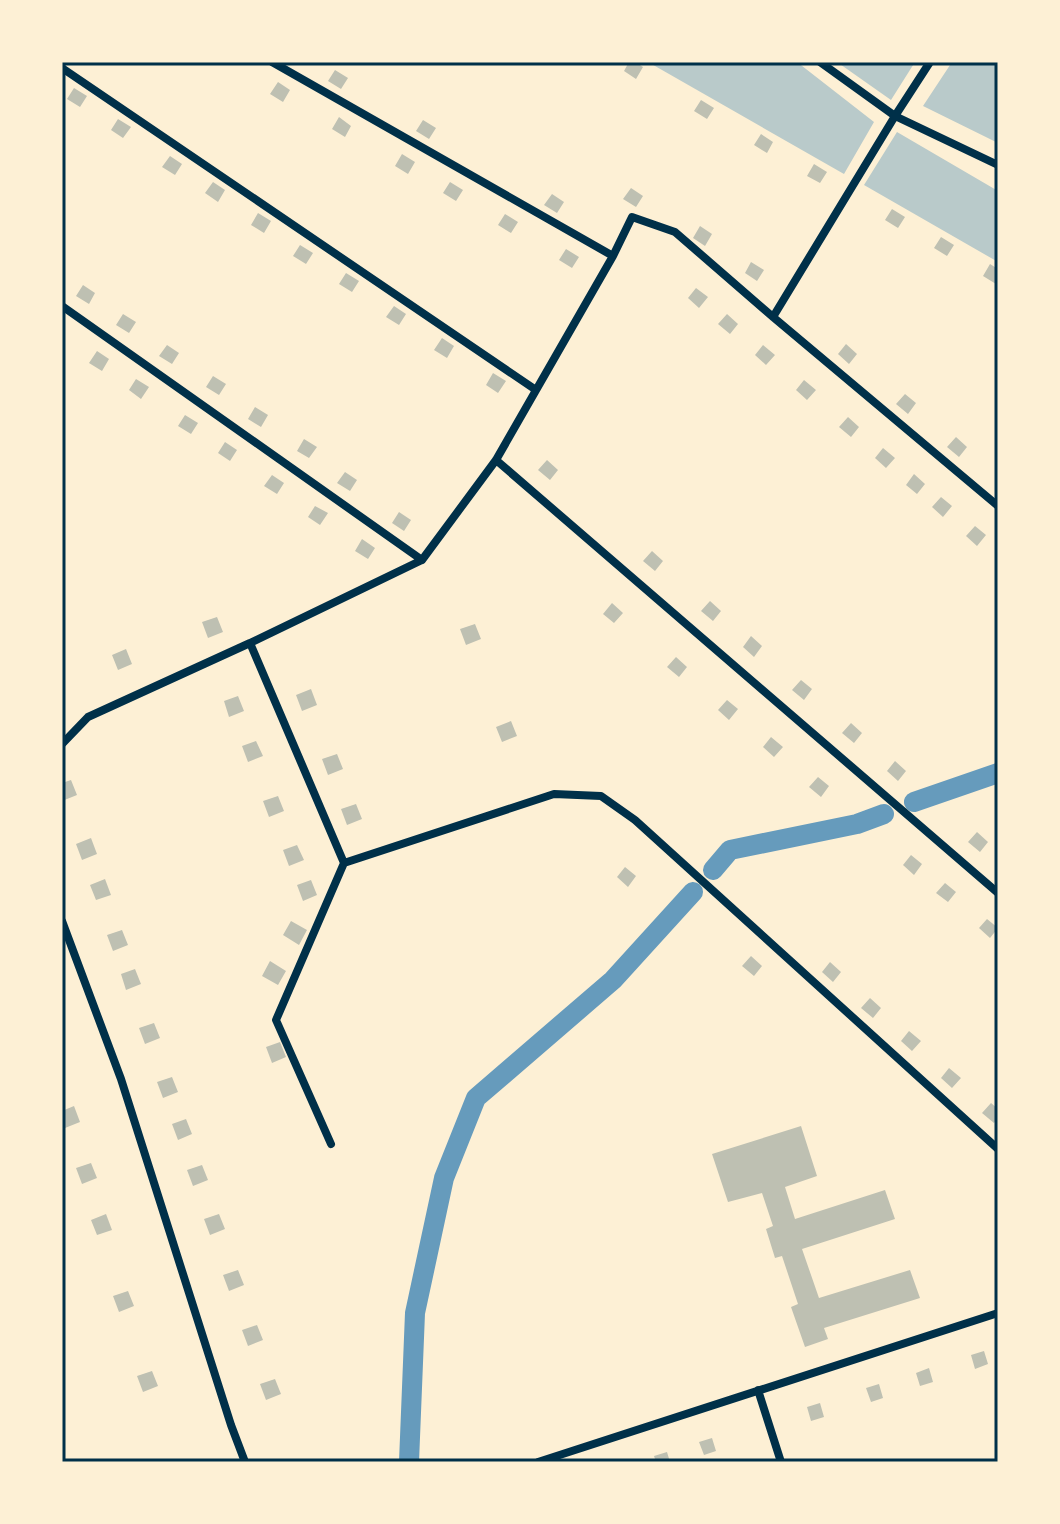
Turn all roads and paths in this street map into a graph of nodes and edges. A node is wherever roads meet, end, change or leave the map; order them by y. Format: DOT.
graph roads {
  1 [pos="272,62"];
  2 [pos="820,62"];
  3 [pos="930,62"];
  4 [pos="62,68"];
  5 [pos="895,116"];
  6 [pos="998,165"];
  7 [pos="613,256"];
  8 [pos="62,306"];
  9 [pos="773,317"];
  10 [pos="536,390"];
  11 [pos="496,460"];
  12 [pos="998,506"];
  13 [pos="422,560"];
  14 [pos="250,643"];
  15 [pos="62,744"];
  16 [pos="344,863"];
  17 [pos="998,893"];
  18 [pos="62,921"];
  19 [pos="331,1144"];
  20 [pos="998,1149"];
  21 [pos="998,1313"];
  22 [pos="758,1390"];
  23 [pos="245,1462"];
  24 [pos="538,1462"];
  25 [pos="781,1462"];
  1 -- 7 [label="street"];
  2 -- 5 [label="street"];
  3 -- 5 [label="street"];
  4 -- 10 [label="street"];
  5 -- 6 [label="street"];
  5 -- 9 [label="street"];
  7 -- 9 [label="street"];
  7 -- 10 [label="street"];
  8 -- 13 [label="street"];
  9 -- 12 [label="street"];
  10 -- 11 [label="street"];
  11 -- 13 [label="street"];
  11 -- 17 [label="street"];
  13 -- 14 [label="street"];
  14 -- 15 [label="street"];
  14 -- 16 [label="street"];
  16 -- 19 [label="street"];
  16 -- 20 [label="street"];
  18 -- 23 [label="street"];
  21 -- 22 [label="street"];
  22 -- 24 [label="street"];
  22 -- 25 [label="street"];
}
